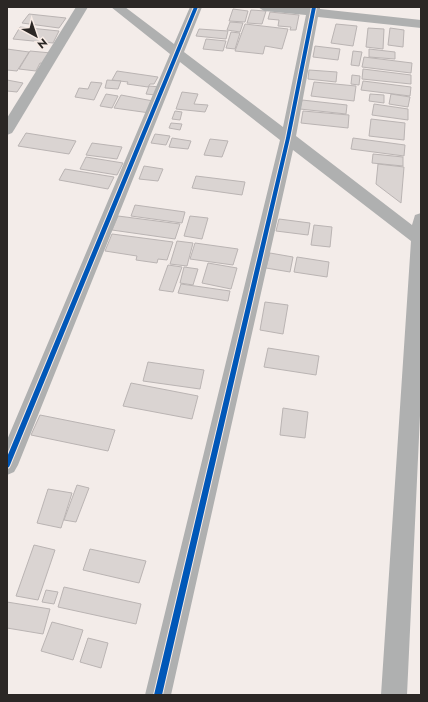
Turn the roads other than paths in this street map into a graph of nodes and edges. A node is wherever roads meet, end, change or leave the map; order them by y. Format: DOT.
graph roads {
  1 [pos="82,7"];
  2 [pos="117,7"];
  3 [pos="196,7"];
  4 [pos="264,7"];
  5 [pos="313,10"];
  6 [pos="421,24"];
  7 [pos="178,54"];
  8 [pos="7,130"];
  9 [pos="288,138"];
  10 [pos="421,233"];
  11 [pos="7,466"];
  12 [pos="158,695"];
  13 [pos="394,695"];
  1 -- 8 [label="street"];
  2 -- 7 [label="street"];
  3 -- 7 [label="street"];
  4 -- 5 [label="street"];
  5 -- 6 [label="street"];
  5 -- 9 [label="street"];
  7 -- 9 [label="street"];
  7 -- 11 [label="street"];
  9 -- 10 [label="street"];
  9 -- 12 [label="street"];
  10 -- 13 [label="street"];
}
